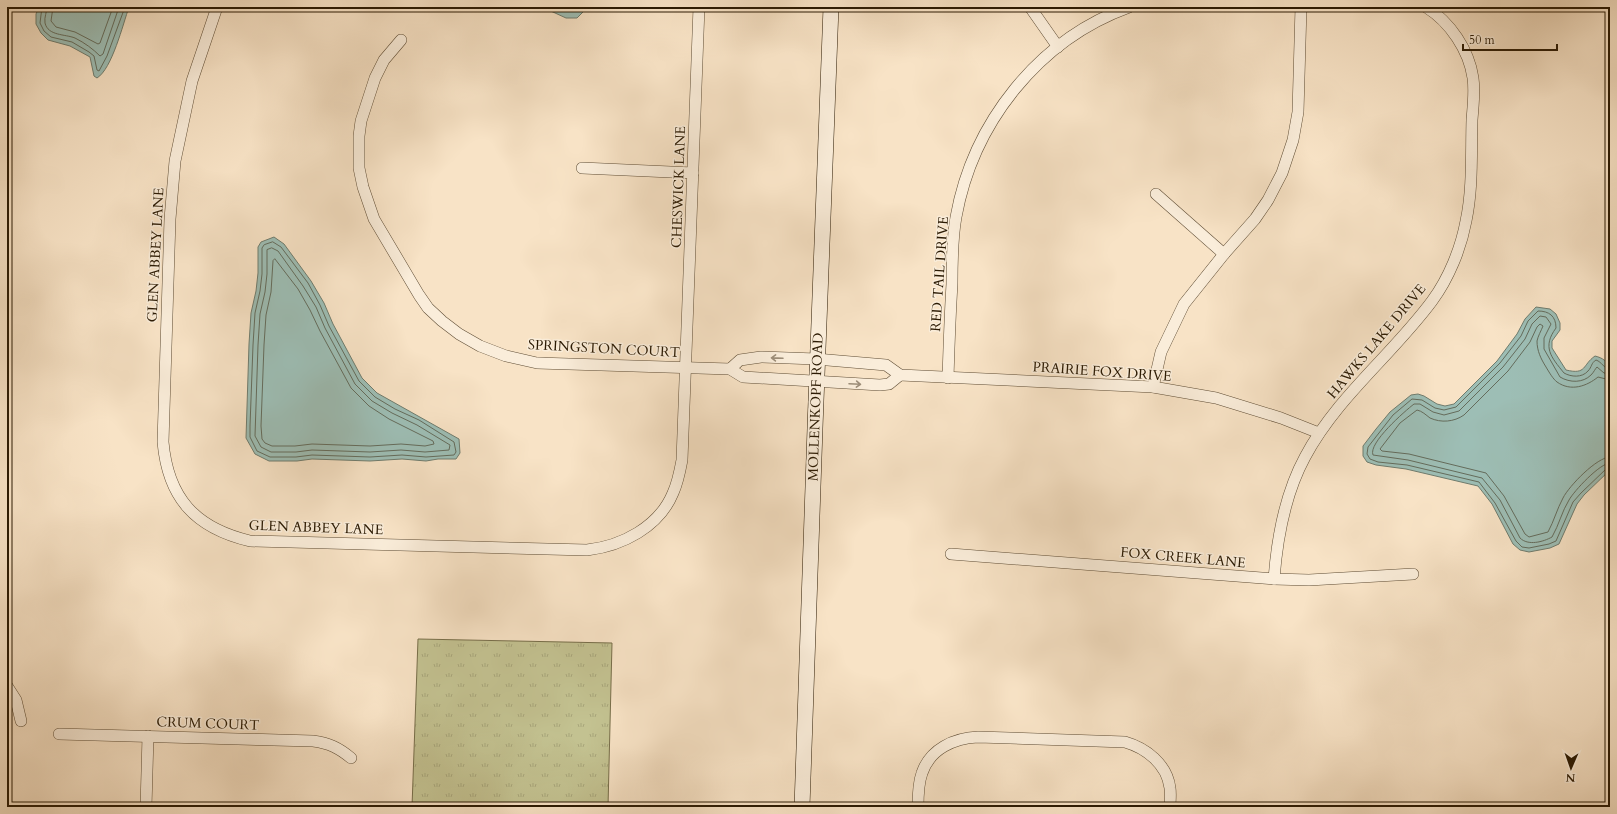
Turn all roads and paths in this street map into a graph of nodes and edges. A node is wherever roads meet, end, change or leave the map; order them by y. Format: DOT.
graph roads {
  1 [pos="217,7"];
  2 [pos="699,7"];
  3 [pos="830,7"];
  4 [pos="1030,7"];
  5 [pos="1129,7"];
  6 [pos="1301,7"];
  7 [pos="1426,7"];
  8 [pos="401,40"];
  9 [pos="1058,47"];
  10 [pos="582,168"];
  11 [pos="694,172"];
  12 [pos="1156,194"];
  13 [pos="1224,254"];
  14 [pos="816,359"];
  15 [pos="686,367"];
  16 [pos="730,368"];
  17 [pos="900,375"];
  18 [pos="948,378"];
  19 [pos="816,382"];
  20 [pos="1153,387"];
  21 [pos="1319,433"];
  22 [pos="951,554"];
  23 [pos="1413,574"];
  24 [pos="1274,579"];
  25 [pos="7,686"];
  26 [pos="22,721"];
  27 [pos="59,734"];
  28 [pos="148,736"];
  29 [pos="351,758"];
  30 [pos="146,807"];
  31 [pos="802,807"];
  32 [pos="918,807"];
  33 [pos="1170,807"];
  1 -- 15 [label="street, GLEN ABBEY LANE"];
  2 -- 11 [label="street, CHESWICK LANE"];
  3 -- 14 [label="street, MOLLENKOPF ROAD"];
  4 -- 9 [label="street"];
  5 -- 9 [label="street, RED TAIL DRIVE"];
  6 -- 13 [label="street"];
  7 -- 21 [label="street, HAWKS LAKE DRIVE"];
  8 -- 15 [label="street, SPRINGSTON COURT"];
  9 -- 18 [label="street, RED TAIL DRIVE"];
  10 -- 11 [label="street"];
  11 -- 15 [label="street, CHESWICK LANE"];
  12 -- 13 [label="street"];
  13 -- 20 [label="street"];
  14 -- 16 [label="street, SPRINGSTON COURT, one-way"];
  14 -- 17 [label="street, PRAIRIE FOX DRIVE"];
  14 -- 19 [label="street, MOLLENKOPF ROAD"];
  15 -- 16 [label="street, SPRINGSTON COURT"];
  16 -- 19 [label="street, SPRINGSTON COURT"];
  17 -- 18 [label="street, PRAIRIE FOX DRIVE"];
  19 -- 17 [label="street, one-way"];
  18 -- 20 [label="street, PRAIRIE FOX DRIVE"];
  19 -- 31 [label="street, MOLLENKOPF ROAD"];
  20 -- 21 [label="street, PRAIRIE FOX DRIVE"];
  21 -- 24 [label="street, HAWKS LAKE DRIVE"];
  22 -- 24 [label="street, FOX CREEK LANE"];
  23 -- 24 [label="street, FOX CREEK LANE"];
  25 -- 26 [label="street"];
  27 -- 28 [label="street, CRUM COURT"];
  28 -- 29 [label="street, CRUM COURT"];
  28 -- 30 [label="street"];
  32 -- 33 [label="street"];
}
